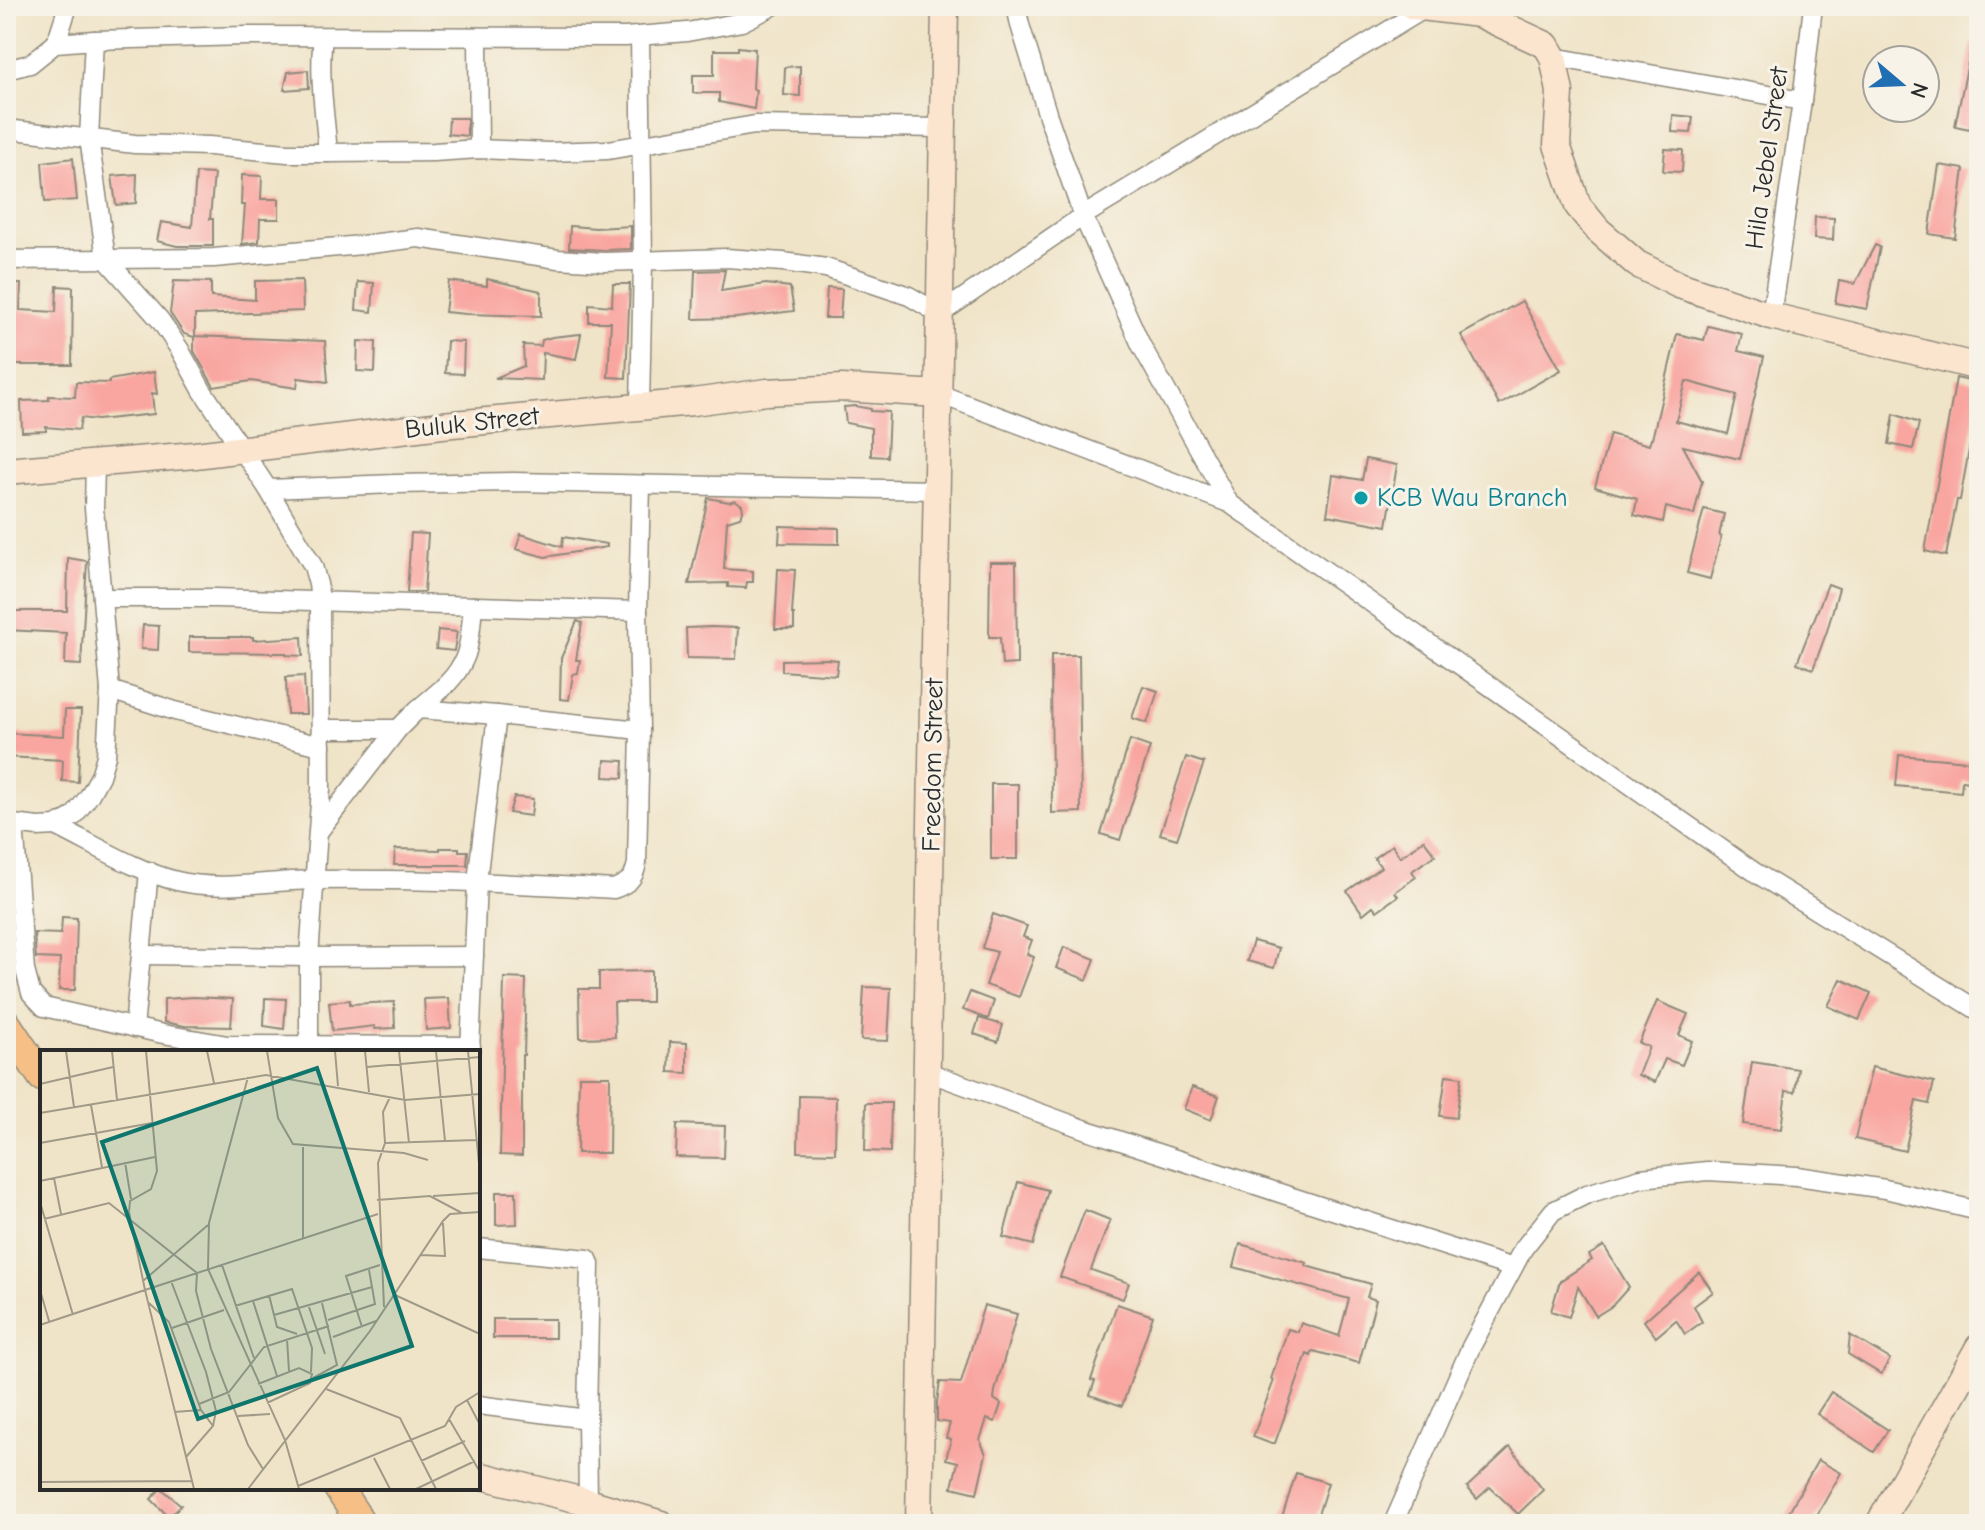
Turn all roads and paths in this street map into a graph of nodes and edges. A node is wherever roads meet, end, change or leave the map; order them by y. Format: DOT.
graph roads {
  1 [pos="68,6"];
  2 [pos="773,6"];
  3 [pos="945,6"];
  4 [pos="1016,6"];
  5 [pos="1813,6"];
  6 [pos="1423,7"];
  7 [pos="640,36"];
  8 [pos="323,37"];
  9 [pos="478,38"];
  10 [pos="94,40"];
  11 [pos="56,43"];
  12 [pos="1553,57"];
  13 [pos="6,70"];
  14 [pos="1802,101"];
  15 [pos="942,128"];
  16 [pos="6,129"];
  17 [pos="89,138"];
  18 [pos="642,145"];
  19 [pos="479,149"];
  20 [pos="328,153"];
  21 [pos="1083,216"];
  22 [pos="106,259"];
  23 [pos="6,260"];
  24 [pos="643,260"];
  25 [pos="940,314"];
  26 [pos="1771,316"];
  27 [pos="1979,367"];
  28 [pos="939,394"];
  29 [pos="640,407"];
  30 [pos="242,449"];
  31 [pos="95,464"];
  32 [pos="6,471"];
  33 [pos="641,485"];
  34 [pos="268,489"];
  35 [pos="937,490"];
  36 [pos="1229,503"];
  37 [pos="102,598"];
  38 [pos="320,602"];
  39 [pos="473,606"];
  40 [pos="638,611"];
  41 [pos="110,690"];
  42 [pos="418,709"];
  43 [pos="497,715"];
  44 [pos="398,729"];
  45 [pos="640,730"];
  46 [pos="321,738"];
  47 [pos="10,822"];
  48 [pos="56,826"];
  49 [pos="319,831"];
  50 [pos="149,871"];
  51 [pos="314,880"];
  52 [pos="477,881"];
  53 [pos="142,955"];
  54 [pos="474,956"];
  55 [pos="309,957"];
  56 [pos="1979,1011"];
  57 [pos="6,1023"];
  58 [pos="134,1028"];
  59 [pos="309,1045"];
  60 [pos="228,1049"];
  61 [pos="350,1049"];
  62 [pos="470,1049"];
  63 [pos="928,1072"];
  64 [pos="40,1074"];
  65 [pos="1979,1211"];
  66 [pos="480,1248"];
  67 [pos="1513,1268"];
  68 [pos="1979,1347"];
  69 [pos="480,1405"];
  70 [pos="587,1419"];
  71 [pos="480,1475"];
  72 [pos="339,1490"];
  73 [pos="588,1502"];
  74 [pos="362,1524"];
  75 [pos="661,1524"];
  76 [pos="919,1524"];
  77 [pos="1393,1524"];
  78 [pos="1879,1524"];
  1 -- 11 [label="street"];
  2 -- 7 [label="street"];
  3 -- 15 [label="street, Freedom Street"];
  4 -- 21 [label="street"];
  5 -- 14 [label="street, Hila Jebel Street"];
  6 -- 12 [label="street"];
  6 -- 21 [label="street"];
  7 -- 9 [label="street"];
  7 -- 18 [label="street"];
  8 -- 9 [label="street"];
  8 -- 10 [label="street"];
  8 -- 20 [label="street"];
  9 -- 19 [label="street"];
  10 -- 11 [label="street"];
  10 -- 17 [label="street"];
  11 -- 13 [label="street"];
  12 -- 14 [label="street"];
  12 -- 26 [label="street"];
  14 -- 26 [label="street, Hila Jebel Street"];
  15 -- 18 [label="street"];
  15 -- 25 [label="street, Freedom Street"];
  16 -- 17 [label="street"];
  17 -- 20 [label="street"];
  17 -- 22 [label="street"];
  18 -- 19 [label="street"];
  18 -- 24 [label="street"];
  19 -- 20 [label="street"];
  21 -- 25 [label="street"];
  21 -- 36 [label="street"];
  22 -- 23 [label="street"];
  22 -- 24 [label="street"];
  22 -- 30 [label="street"];
  24 -- 25 [label="street"];
  24 -- 29 [label="street"];
  25 -- 28 [label="street, Freedom Street"];
  26 -- 27 [label="street"];
  28 -- 29 [label="street, Buluk Street"];
  28 -- 35 [label="street, Freedom Street"];
  28 -- 36 [label="street"];
  29 -- 30 [label="street, Buluk Street"];
  30 -- 31 [label="street, Buluk Street"];
  30 -- 34 [label="street"];
  31 -- 32 [label="street, Buluk Street"];
  31 -- 37 [label="street"];
  33 -- 34 [label="street"];
  33 -- 35 [label="street"];
  33 -- 40 [label="street"];
  34 -- 38 [label="street"];
  35 -- 63 [label="street, Freedom Street"];
  36 -- 56 [label="street"];
  37 -- 38 [label="street"];
  37 -- 41 [label="street"];
  38 -- 39 [label="street"];
  38 -- 46 [label="street"];
  39 -- 40 [label="street"];
  39 -- 42 [label="street"];
  40 -- 45 [label="street"];
  41 -- 46 [label="street"];
  41 -- 48 [label="street"];
  42 -- 43 [label="street"];
  42 -- 44 [label="street"];
  43 -- 45 [label="street"];
  43 -- 52 [label="street"];
  44 -- 46 [label="street"];
  44 -- 49 [label="street"];
  45 -- 52 [label="street"];
  46 -- 49 [label="street"];
  47 -- 48 [label="street"];
  47 -- 58 [label="street"];
  48 -- 50 [label="street"];
  49 -- 51 [label="street"];
  50 -- 51 [label="street"];
  50 -- 53 [label="street"];
  51 -- 52 [label="street"];
  51 -- 55 [label="street"];
  52 -- 54 [label="street"];
  53 -- 55 [label="street"];
  53 -- 58 [label="street"];
  54 -- 55 [label="street"];
  54 -- 62 [label="street"];
  55 -- 59 [label="street"];
  57 -- 64 [label="main road"];
  58 -- 60 [label="street"];
  59 -- 60 [label="street"];
  59 -- 61 [label="street"];
  61 -- 62 [label="street"];
  63 -- 67 [label="street"];
  63 -- 76 [label="street, Freedom Street"];
  65 -- 67 [label="street"];
  66 -- 70 [label="street"];
  67 -- 77 [label="street"];
  68 -- 78 [label="street"];
  69 -- 70 [label="street"];
  70 -- 73 [label="street"];
  71 -- 73 [label="street"];
  72 -- 74 [label="main road"];
  73 -- 75 [label="street"];
}
